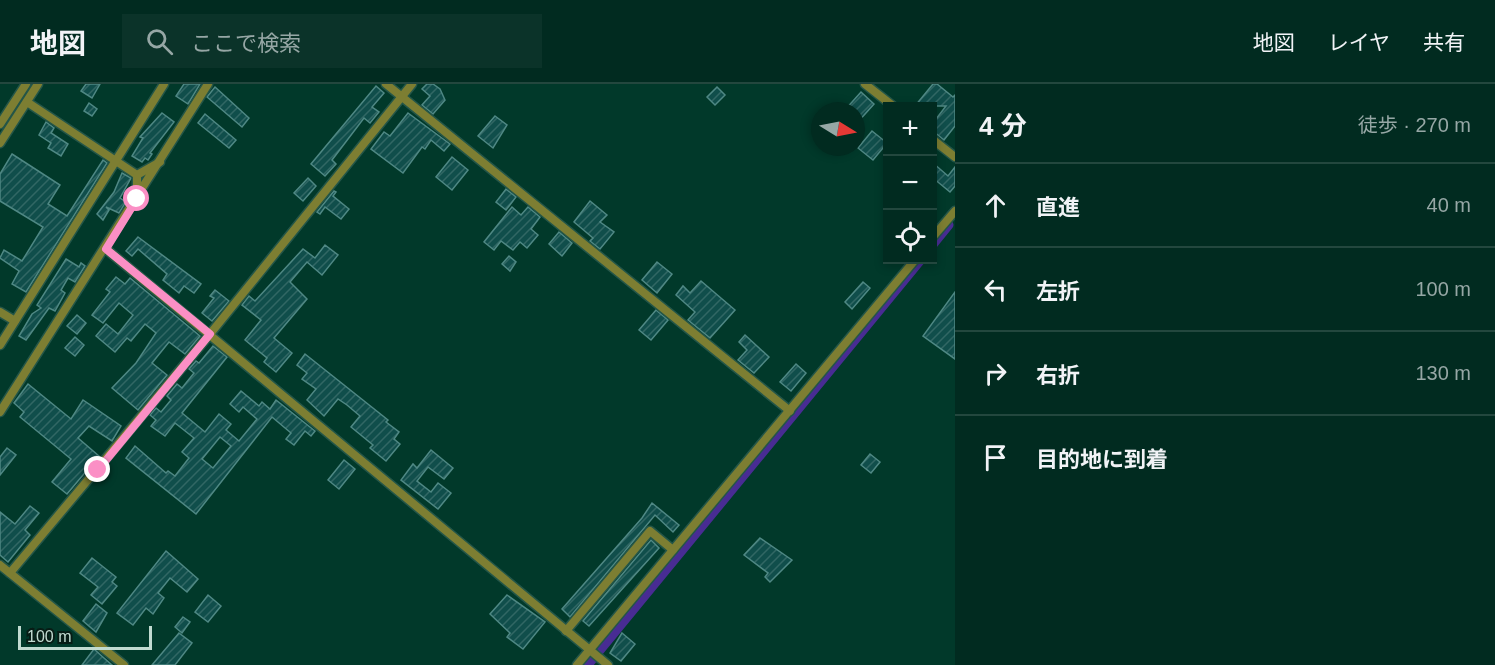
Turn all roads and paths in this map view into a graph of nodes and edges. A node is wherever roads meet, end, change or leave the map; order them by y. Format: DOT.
graph roads {
  1 [pos="26,84"];
  2 [pos="38,84"];
  3 [pos="164,84"];
  4 [pos="208,84"];
  5 [pos="386,84"];
  6 [pos="412,84"];
  7 [pos="865,84"];
  8 [pos="401,97"];
  9 [pos="27,102"];
  10 [pos="888,102"];
  11 [pos="0,124"];
  12 [pos="937,142"];
  13 [pos="0,144"];
  14 [pos="955,157"];
  15 [pos="115,161"];
  16 [pos="160,161"];
  17 [pos="136,175"];
  18 [pos="137,199"];
  19 [pos="955,211"];
  20 [pos="937,233"];
  21 [pos="106,249"];
  22 [pos="912,264"];
  23 [pos="0,312"];
  24 [pos="15,321"];
  25 [pos="210,334"];
  26 [pos="0,345"];
  27 [pos="790,411"];
  28 [pos="0,412"];
  29 [pos="673,550"];
  30 [pos="0,565"];
  31 [pos="9,573"];
  32 [pos="566,631"];
  33 [pos="590,650"];
  34 [pos="124,665"];
  35 [pos="577,665"];
  36 [pos="608,665"];
  1 -- 11 [label="street"];
  2 -- 9 [label="street"];
  3 -- 15 [label="street"];
  4 -- 16 [label="street"];
  5 -- 8 [label="street"];
  6 -- 8 [label="street"];
  7 -- 10 [label="street"];
  8 -- 25 [label="street"];
  8 -- 27 [label="street"];
  9 -- 13 [label="street"];
  9 -- 15 [label="street"];
  12 -- 14 [label="street"];
  15 -- 17 [label="street"];
  15 -- 24 [label="street"];
  16 -- 17 [label="street"];
  16 -- 18 [label="street"];
  17 -- 18 [label="street"];
  18 -- 21 [label="street"];
  19 -- 20 [label="street"];
  21 -- 25 [label="street"];
  21 -- 28 [label="street"];
  22 -- 27 [label="street"];
  23 -- 24 [label="street"];
  24 -- 26 [label="street"];
  25 -- 31 [label="street"];
  25 -- 32 [label="street"];
  27 -- 29 [label="street"];
  29 -- 32 [label="street"];
  29 -- 33 [label="street"];
  30 -- 31 [label="street"];
  31 -- 34 [label="street"];
  32 -- 33 [label="street"];
  33 -- 35 [label="street"];
  33 -- 36 [label="street"];
}
